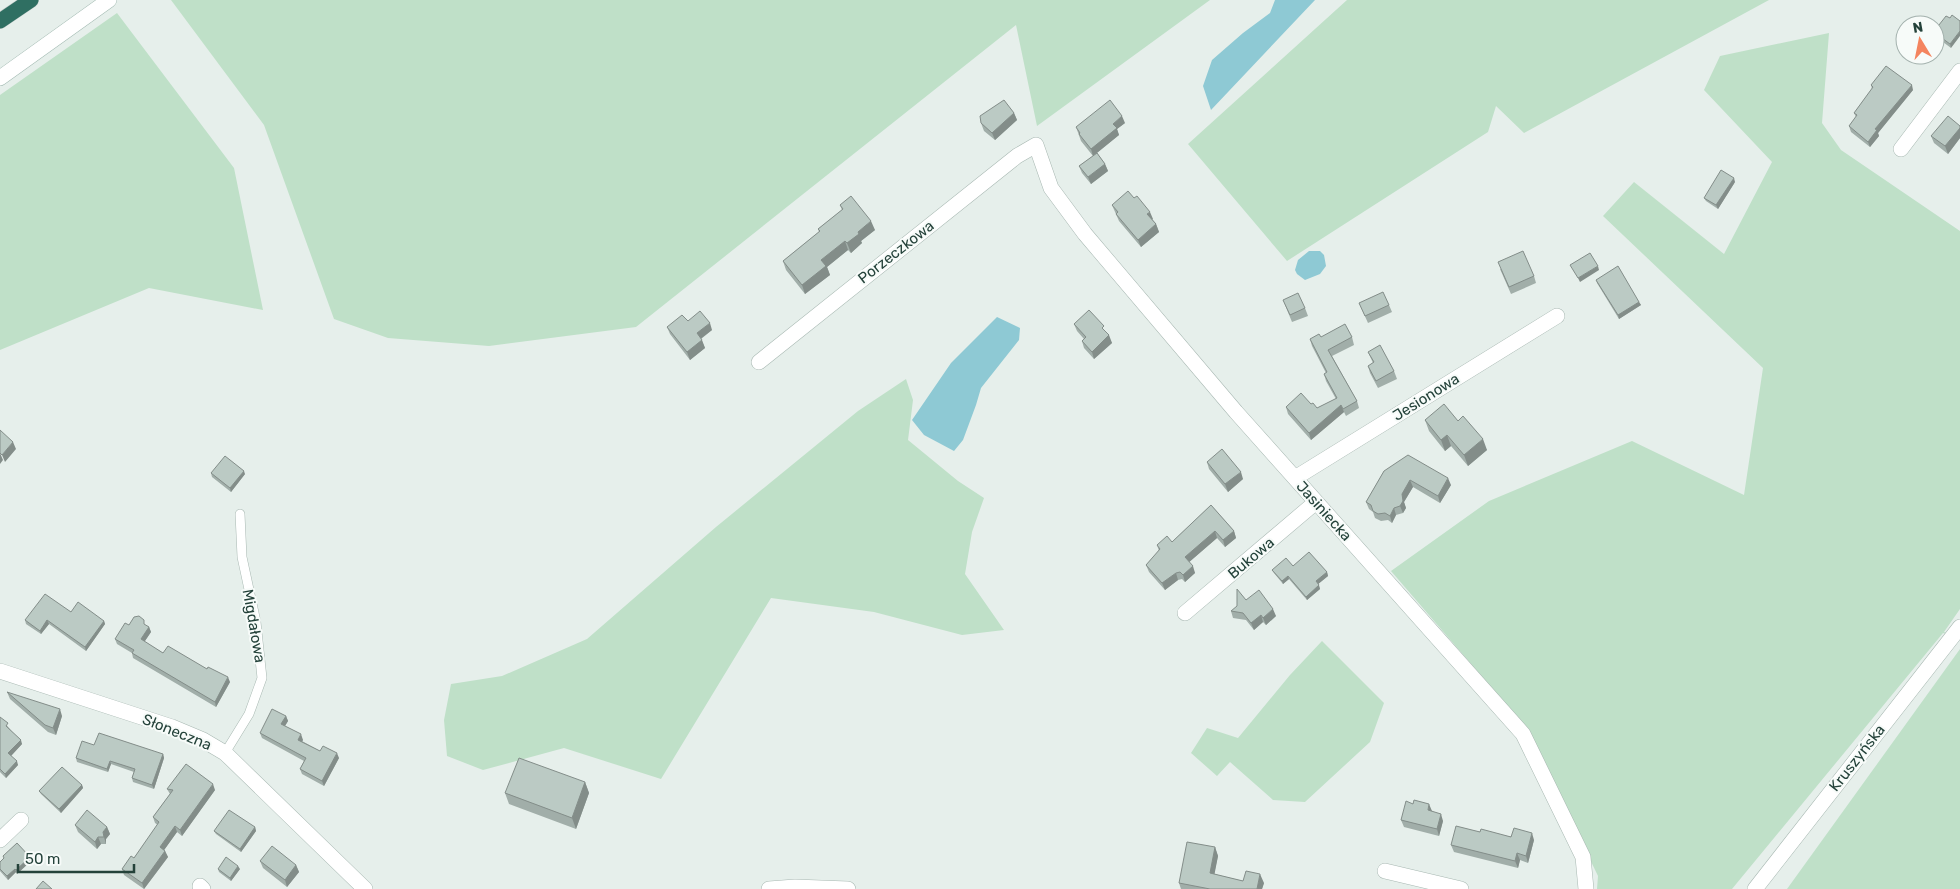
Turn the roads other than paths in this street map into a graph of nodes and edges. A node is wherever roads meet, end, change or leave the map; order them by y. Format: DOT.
graph roads {
  1 [pos="31,0"];
  2 [pos="109,0"];
  3 [pos="0,21"];
  4 [pos="1960,71"];
  5 [pos="0,78"];
  6 [pos="1036,145"];
  7 [pos="1901,149"];
  8 [pos="1557,316"];
  9 [pos="759,362"];
  10 [pos="1295,478"];
  11 [pos="1316,502"];
  12 [pos="240,514"];
  13 [pos="1185,613"];
  14 [pos="1960,627"];
  15 [pos="0,670"];
  16 [pos="225,753"];
  17 [pos="20,820"];
  18 [pos="0,840"];
  19 [pos="1385,871"];
  20 [pos="365,889"];
  21 [pos="769,889"];
  22 [pos="848,889"];
  23 [pos="1461,889"];
  24 [pos="1586,889"];
  25 [pos="1755,889"];
  1 -- 3 [label="highway"];
  2 -- 5 [label="street"];
  4 -- 7 [label="street"];
  6 -- 9 [label="street, Porzeczkowa"];
  6 -- 10 [label="street, Jasiniecka"];
  8 -- 10 [label="street, Jesionowa"];
  10 -- 11 [label="street, Jasiniecka"];
  11 -- 13 [label="street, Bukowa"];
  11 -- 24 [label="street, Jasiniecka"];
  12 -- 16 [label="lane, Migdałowa"];
  14 -- 25 [label="street, Kruszyńska"];
  15 -- 16 [label="street, Słoneczna"];
  16 -- 20 [label="street, Słoneczna"];
  17 -- 18 [label="street"];
  19 -- 23 [label="street"];
  21 -- 22 [label="street"];
}
